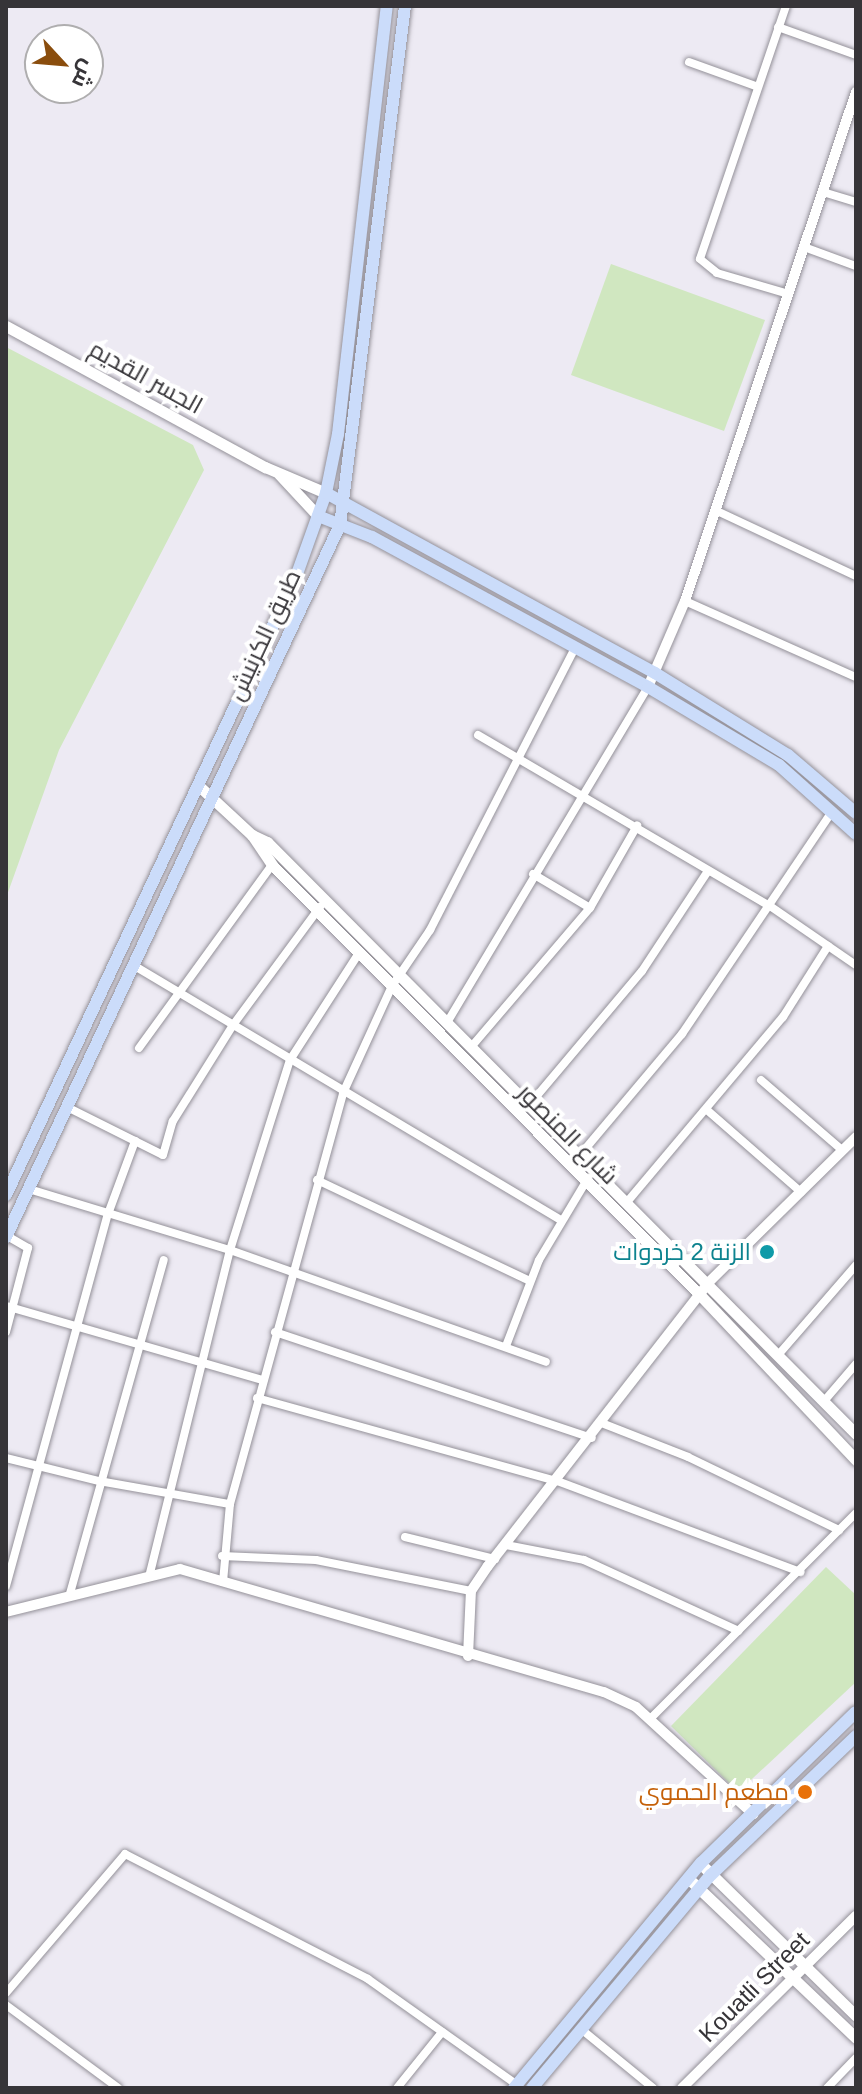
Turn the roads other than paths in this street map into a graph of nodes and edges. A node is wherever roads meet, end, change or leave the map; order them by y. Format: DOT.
graph roads {
  1 [pos="387,6"];
  2 [pos="405,6"];
  3 [pos="786,6"];
  4 [pos="778,27"];
  5 [pos="856,55"];
  6 [pos="689,62"];
  7 [pos="758,87"];
  8 [pos="856,92"];
  9 [pos="852,119"];
  10 [pos="823,192"];
  11 [pos="856,202"];
  12 [pos="804,247"];
  13 [pos="856,266"];
  14 [pos="789,294"];
  15 [pos="6,326"];
  16 [pos="279,474"];
  17 [pos="326,493"];
  18 [pos="346,501"];
  19 [pos="717,511"];
  20 [pos="318,516"];
  21 [pos="340,525"];
  22 [pos="856,576"];
  23 [pos="685,601"];
  24 [pos="576,646"];
  25 [pos="655,673"];
  26 [pos="856,677"];
  27 [pos="648,687"];
  28 [pos="234,710"];
  29 [pos="248,719"];
  30 [pos="478,735"];
  31 [pos="519,758"];
  32 [pos="199,786"];
  33 [pos="581,792"];
  34 [pos="213,796"];
  35 [pos="832,812"];
  36 [pos="856,813"];
  37 [pos="637,826"];
  38 [pos="854,829"];
  39 [pos="252,835"];
  40 [pos="272,865"];
  41 [pos="708,871"];
  42 [pos="533,874"];
  43 [pos="326,900"];
  44 [pos="770,906"];
  45 [pos="590,908"];
  46 [pos="317,910"];
  47 [pos="828,946"];
  48 [pos="359,953"];
  49 [pos="133,965"];
  50 [pos="856,965"];
  51 [pos="401,975"];
  52 [pos="392,986"];
  53 [pos="179,992"];
  54 [pos="448,1021"];
  55 [pos="233,1025"];
  56 [pos="472,1046"];
  57 [pos="139,1048"];
  58 [pos="290,1060"];
  59 [pos="761,1080"];
  60 [pos="343,1093"];
  61 [pos="530,1104"];
  62 [pos="67,1107"];
  63 [pos="707,1110"];
  64 [pos="856,1137"];
  65 [pos="135,1141"];
  66 [pos="842,1150"];
  67 [pos="580,1155"];
  68 [pos="594,1169"];
  69 [pos="317,1180"];
  70 [pos="585,1183"];
  71 [pos="29,1189"];
  72 [pos="801,1192"];
  73 [pos="6,1195"];
  74 [pos="627,1202"];
  75 [pos="108,1214"];
  76 [pos="560,1220"];
  77 [pos="6,1237"];
  78 [pos="230,1250"];
  79 [pos="164,1260"];
  80 [pos="856,1265"];
  81 [pos="292,1272"];
  82 [pos="530,1281"];
  83 [pos="708,1283"];
  84 [pos="700,1295"];
  85 [pos="9,1307"];
  86 [pos="76,1325"];
  87 [pos="6,1332"];
  88 [pos="275,1332"];
  89 [pos="138,1342"];
  90 [pos="506,1346"];
  91 [pos="779,1354"];
  92 [pos="202,1361"];
  93 [pos="546,1362"];
  94 [pos="856,1364"];
  95 [pos="262,1380"];
  96 [pos="257,1398"];
  97 [pos="825,1400"];
  98 [pos="604,1424"];
  99 [pos="856,1434"];
  100 [pos="592,1438"];
  101 [pos="6,1458"];
  102 [pos="856,1460"];
  103 [pos="38,1467"];
  104 [pos="99,1481"];
  105 [pos="557,1481"];
  106 [pos="170,1494"];
  107 [pos="230,1504"];
  108 [pos="856,1513"];
  109 [pos="839,1530"];
  110 [pos="405,1537"];
  111 [pos="506,1545"];
  112 [pos="222,1556"];
  113 [pos="495,1559"];
  114 [pos="801,1572"];
  115 [pos="149,1577"];
  116 [pos="223,1582"];
  117 [pos="6,1586"];
  118 [pos="471,1591"];
  119 [pos="69,1597"];
  120 [pos="6,1612"];
  121 [pos="739,1631"];
  122 [pos="468,1656"];
  123 [pos="856,1712"];
  124 [pos="650,1719"];
  125 [pos="856,1736"];
  126 [pos="753,1814"];
  127 [pos="701,1863"];
  128 [pos="711,1875"];
  129 [pos="688,1878"];
  130 [pos="699,1888"];
  131 [pos="856,1916"];
  132 [pos="803,1965"];
  133 [pos="792,1977"];
  134 [pos="6,1993"];
  135 [pos="6,2005"];
  136 [pos="856,2016"];
  137 [pos="581,2029"];
  138 [pos="442,2032"];
  139 [pos="856,2038"];
  140 [pos="856,2058"];
  141 [pos="516,2086"];
  142 [pos="118,2088"];
  143 [pos="397,2088"];
  144 [pos="532,2088"];
  145 [pos="653,2088"];
  146 [pos="682,2088"];
  147 [pos="827,2088"];
  1 -- 17 [label="main road, طريق الكرنيش"];
  2 -- 18 [label="main road, طريق الكرنيش"];
  3 -- 4 [label="street"];
  4 -- 5 [label="street"];
  4 -- 7 [label="street"];
  6 -- 7 [label="street"];
  7 -- 14 [label="street"];
  8 -- 9 [label="street"];
  9 -- 10 [label="street"];
  10 -- 11 [label="street"];
  10 -- 12 [label="street"];
  12 -- 13 [label="street"];
  12 -- 14 [label="street"];
  14 -- 19 [label="street"];
  15 -- 16 [label="main road, الجسر القديم"];
  16 -- 17 [label="main road, الجسر القديم"];
  16 -- 20 [label="main road"];
  17 -- 18 [label="main road"];
  17 -- 20 [label="main road, طريق الكرنيش"];
  18 -- 21 [label="main road, طريق الكرنيش"];
  18 -- 25 [label="main road"];
  19 -- 22 [label="street"];
  19 -- 23 [label="street"];
  20 -- 21 [label="main road"];
  20 -- 28 [label="main road, طريق الكرنيش"];
  21 -- 24 [label="main road"];
  21 -- 29 [label="main road, طريق الكرنيش"];
  23 -- 25 [label="street"];
  23 -- 26 [label="street"];
  24 -- 27 [label="main road"];
  24 -- 31 [label="street"];
  25 -- 27 [label="street"];
  25 -- 36 [label="main road"];
  27 -- 33 [label="street"];
  27 -- 35 [label="main road"];
  28 -- 29 [label="main road"];
  28 -- 32 [label="main road, طريق الكرنيش"];
  29 -- 34 [label="main road, طريق الكرنيش"];
  30 -- 31 [label="street"];
  31 -- 33 [label="street"];
  31 -- 51 [label="street"];
  32 -- 34 [label="main road, شارع المنصور"];
  32 -- 73 [label="main road, طريق الكرنيش"];
  33 -- 37 [label="street"];
  33 -- 42 [label="street"];
  34 -- 39 [label="main road, شارع المنصور"];
  34 -- 49 [label="main road, طريق الكرنيش"];
  35 -- 38 [label="main road"];
  35 -- 44 [label="street"];
  37 -- 41 [label="street"];
  37 -- 45 [label="street"];
  39 -- 40 [label="main road, شارع المنصور"];
  39 -- 43 [label="main road, شارع المنصور"];
  40 -- 46 [label="main road, شارع المنصور"];
  40 -- 53 [label="street"];
  41 -- 44 [label="street"];
  41 -- 61 [label="street"];
  42 -- 45 [label="street"];
  42 -- 54 [label="street"];
  43 -- 46 [label="street"];
  43 -- 51 [label="main road, شارع المنصور"];
  44 -- 47 [label="street"];
  44 -- 67 [label="street"];
  45 -- 56 [label="street"];
  46 -- 48 [label="main road, شارع المنصور"];
  46 -- 55 [label="street"];
  47 -- 50 [label="street"];
  47 -- 63 [label="street"];
  48 -- 52 [label="main road, شارع المنصور"];
  48 -- 58 [label="street"];
  49 -- 53 [label="street"];
  49 -- 62 [label="main road, طريق الكرنيش"];
  51 -- 52 [label="street"];
  51 -- 54 [label="main road, شارع المنصور"];
  52 -- 60 [label="street"];
  52 -- 70 [label="main road, شارع المنصور"];
  53 -- 55 [label="street"];
  53 -- 57 [label="street"];
  54 -- 56 [label="main road, شارع المنصور"];
  55 -- 58 [label="street"];
  55 -- 65 [label="street"];
  56 -- 61 [label="main road, شارع المنصور"];
  58 -- 60 [label="street"];
  58 -- 78 [label="street"];
  59 -- 66 [label="street"];
  60 -- 69 [label="street"];
  60 -- 76 [label="street"];
  61 -- 67 [label="main road, شارع المنصور"];
  62 -- 65 [label="street"];
  62 -- 71 [label="main road, طريق الكرنيش"];
  63 -- 72 [label="street"];
  63 -- 74 [label="street"];
  64 -- 66 [label="street"];
  65 -- 75 [label="street"];
  66 -- 72 [label="street"];
  67 -- 68 [label="main road, شارع المنصور"];
  68 -- 70 [label="street"];
  68 -- 74 [label="main road, شارع المنصور"];
  69 -- 81 [label="street"];
  69 -- 82 [label="street"];
  70 -- 76 [label="street"];
  70 -- 84 [label="main road, شارع المنصور"];
  71 -- 75 [label="street"];
  71 -- 77 [label="main road, طريق الكرنيش"];
  72 -- 83 [label="street"];
  74 -- 83 [label="main road, شارع المنصور"];
  75 -- 78 [label="street"];
  75 -- 86 [label="street"];
  76 -- 82 [label="street"];
  77 -- 85 [label="street"];
  78 -- 81 [label="street"];
  78 -- 92 [label="street"];
  79 -- 89 [label="street"];
  80 -- 91 [label="street"];
  81 -- 88 [label="street"];
  81 -- 90 [label="street"];
  82 -- 90 [label="street"];
  83 -- 84 [label="street"];
  83 -- 91 [label="main road, شارع المنصور"];
  84 -- 98 [label="street"];
  84 -- 102 [label="main road, شارع المنصور"];
  85 -- 86 [label="street"];
  85 -- 87 [label="street"];
  86 -- 89 [label="street"];
  86 -- 103 [label="street"];
  88 -- 95 [label="street"];
  88 -- 100 [label="street"];
  89 -- 92 [label="street"];
  89 -- 104 [label="street"];
  90 -- 93 [label="street"];
  91 -- 97 [label="main road, شارع المنصور"];
  92 -- 95 [label="street"];
  92 -- 106 [label="street"];
  94 -- 97 [label="street"];
  95 -- 96 [label="street"];
  96 -- 105 [label="street"];
  96 -- 107 [label="street"];
  97 -- 99 [label="main road, شارع المنصور"];
  98 -- 100 [label="street"];
  98 -- 109 [label="street"];
  100 -- 105 [label="street"];
  101 -- 103 [label="street"];
  103 -- 104 [label="street"];
  103 -- 117 [label="street"];
  104 -- 106 [label="street"];
  104 -- 119 [label="street"];
  105 -- 111 [label="street"];
  105 -- 114 [label="street"];
  106 -- 107 [label="street"];
  106 -- 115 [label="street"];
  107 -- 112 [label="street"];
  108 -- 109 [label="street"];
  109 -- 114 [label="street"];
  110 -- 113 [label="street"];
  111 -- 113 [label="street"];
  111 -- 121 [label="street"];
  112 -- 116 [label="street"];
  112 -- 118 [label="street"];
  113 -- 118 [label="street"];
  114 -- 121 [label="street"];
  115 -- 116 [label="street"];
  115 -- 119 [label="street"];
  116 -- 122 [label="street"];
  118 -- 122 [label="street"];
  119 -- 120 [label="street"];
  121 -- 124 [label="street"];
  122 -- 124 [label="street"];
  123 -- 126 [label="main road"];
  124 -- 126 [label="street"];
  125 -- 128 [label="main road"];
  126 -- 127 [label="main road"];
  127 -- 128 [label="main road"];
  127 -- 129 [label="main road"];
  128 -- 130 [label="main road"];
  128 -- 132 [label="main road"];
  129 -- 130 [label="main road"];
  129 -- 141 [label="main road"];
  130 -- 133 [label="main road"];
  130 -- 137 [label="main road"];
  131 -- 132 [label="street, Kouatli Street"];
  132 -- 133 [label="street, Kouatli Street"];
  132 -- 136 [label="main road"];
  133 -- 139 [label="main road"];
  133 -- 146 [label="street, Kouatli Street"];
  134 -- 138 [label="street"];
  135 -- 142 [label="street"];
  137 -- 144 [label="main road"];
  137 -- 145 [label="street"];
  138 -- 141 [label="street"];
  138 -- 143 [label="street"];
  140 -- 147 [label="street"];
}
